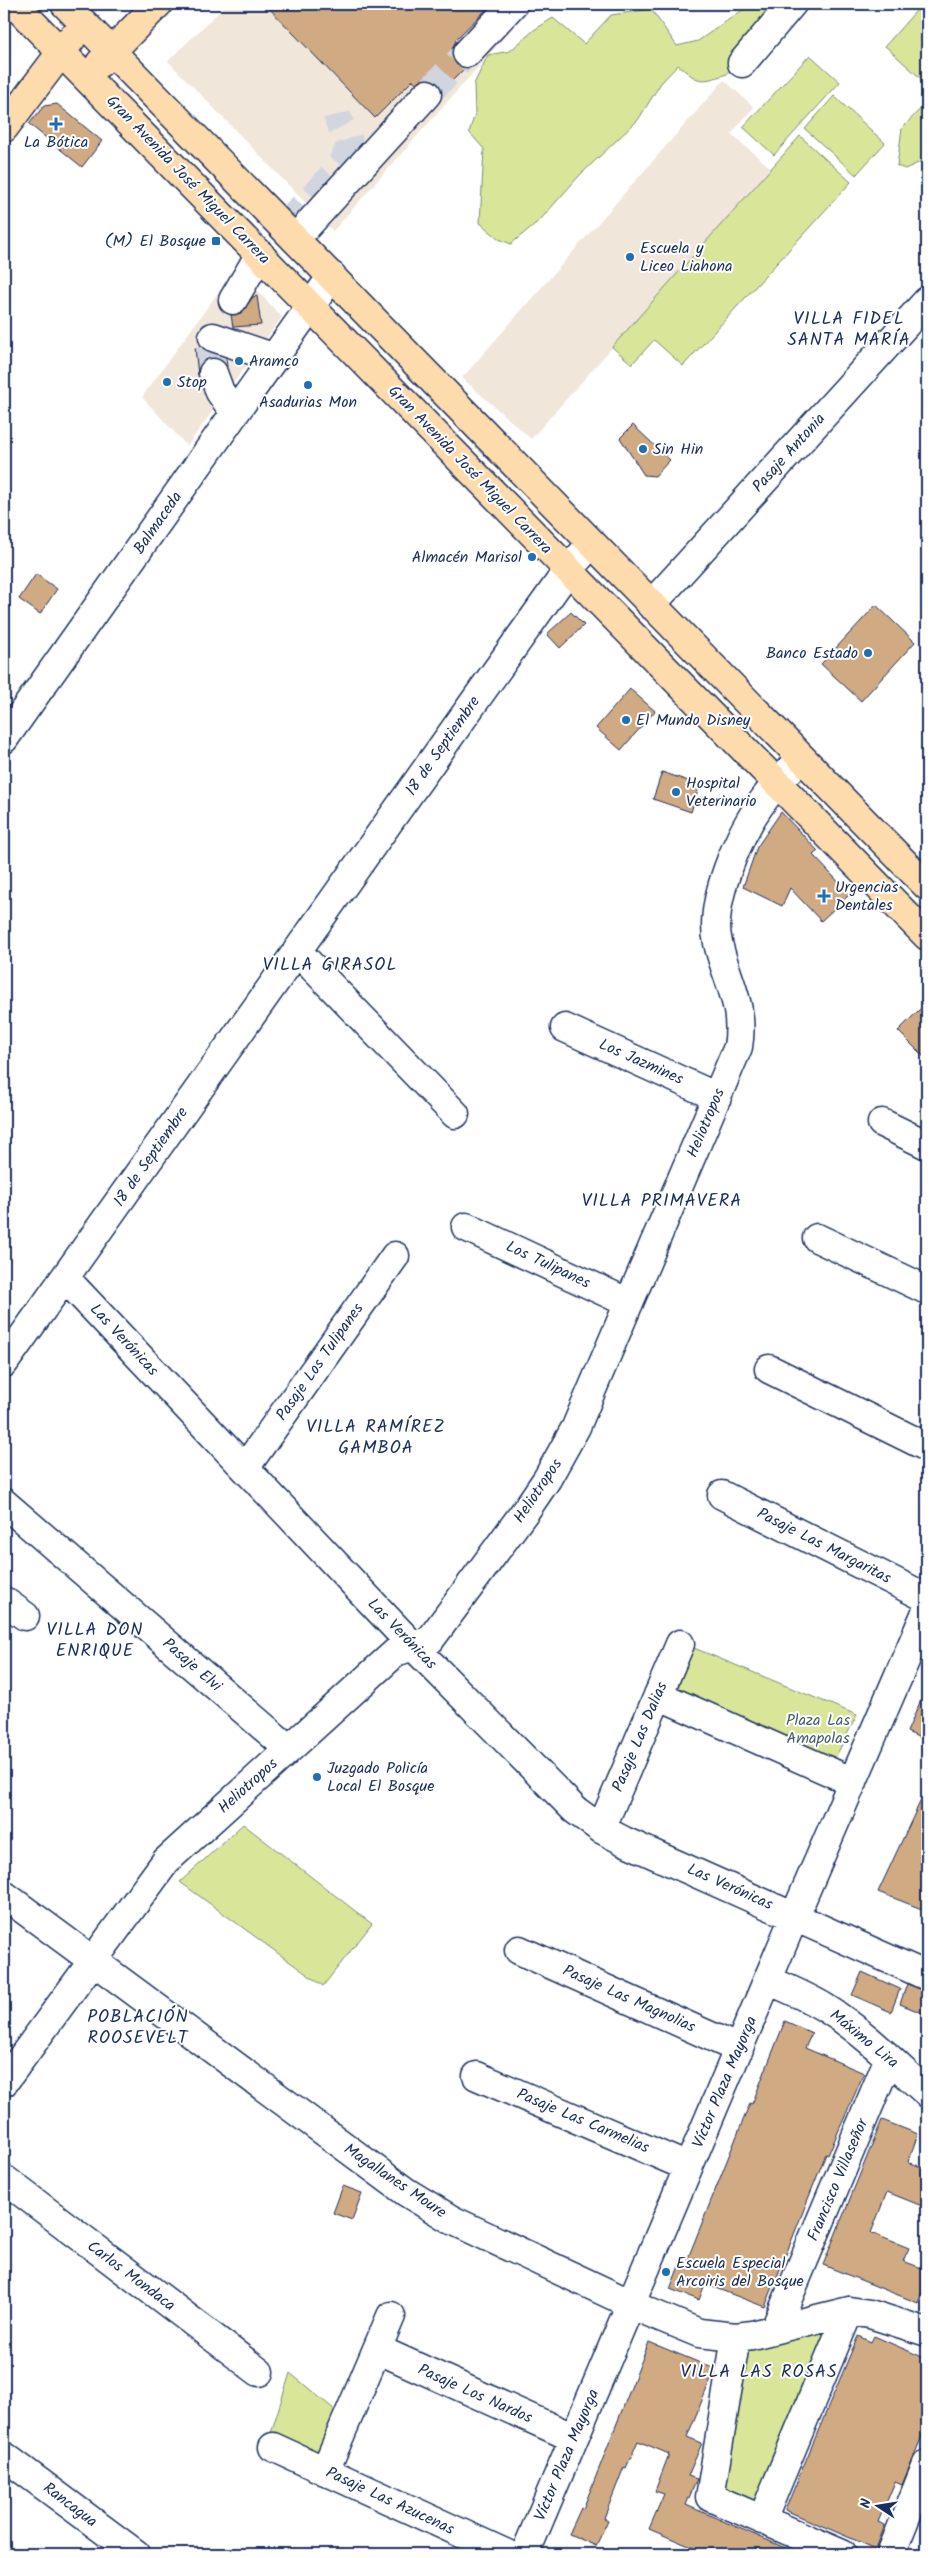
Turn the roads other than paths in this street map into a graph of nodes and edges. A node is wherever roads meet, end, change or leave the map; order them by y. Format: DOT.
graph roads {
  1 [pos="14,4"];
  2 [pos="65,4"];
  3 [pos="158,4"];
  4 [pos="513,4"];
  5 [pos="792,4"];
  6 [pos="84,23"];
  7 [pos="111,50"];
  8 [pos="61,52"];
  9 [pos="467,53"];
  10 [pos="742,62"];
  11 [pos="87,78"];
  12 [pos="427,94"];
  13 [pos="4,128"];
  14 [pos="295,239"];
  15 [pos="260,254"];
  16 [pos="332,276"];
  17 [pos="927,301"];
  18 [pos="311,306"];
  19 [pos="275,358"];
  20 [pos="213,373"];
  21 [pos="235,414"];
  22 [pos="592,544"];
  23 [pos="568,570"];
  24 [pos="651,605"];
  25 [pos="4,739"];
  26 [pos="801,758"];
  27 [pos="777,784"];
  28 [pos="927,886"];
  29 [pos="927,936"];
  30 [pos="297,951"];
  31 [pos="565,1028"];
  32 [pos="718,1096"];
  33 [pos="455,1114"];
  34 [pos="882,1123"];
  35 [pos="927,1145"];
  36 [pos="466,1227"];
  37 [pos="817,1238"];
  38 [pos="396,1256"];
  39 [pos="65,1278"];
  40 [pos="927,1290"];
  41 [pos="629,1303"];
  42 [pos="4,1363"];
  43 [pos="769,1369"];
  44 [pos="927,1447"];
  45 [pos="244,1468"];
  46 [pos="722,1495"];
  47 [pos="4,1503"];
  48 [pos="927,1598"];
  49 [pos="927,1610"];
  50 [pos="680,1644"];
  51 [pos="412,1645"];
  52 [pos="658,1695"];
  53 [pos="289,1749"];
  54 [pos="853,1782"];
  55 [pos="601,1830"];
  56 [pos="4,1895"];
  57 [pos="795,1915"];
  58 [pos="520,1950"];
  59 [pos="92,1961"];
  60 [pos="927,1976"];
  61 [pos="768,1980"];
  62 [pos="739,2049"];
  63 [pos="889,2058"];
  64 [pos="477,2076"];
  65 [pos="4,2082"];
  66 [pos="927,2093"];
  67 [pos="688,2167"];
  68 [pos="4,2180"];
  69 [pos="631,2304"];
  70 [pos="848,2312"];
  71 [pos="391,2316"];
  72 [pos="775,2329"];
  73 [pos="927,2332"];
  74 [pos="736,2337"];
  75 [pos="377,2349"];
  76 [pos="259,2372"];
  77 [pos="574,2438"];
  78 [pos="273,2447"];
  79 [pos="4,2456"];
  80 [pos="927,2464"];
  81 [pos="325,2471"];
  82 [pos="762,2520"];
  83 [pos="136,2554"];
  84 [pos="507,2554"];
  85 [pos="525,2554"];
  86 [pos="842,2554"];
  87 [pos="892,2554"];
  1 -- 8 [label="main road, Gran Avenida José Miguel Carrera"];
  2 -- 6 [label="main road"];
  3 -- 7 [label="main road"];
  4 -- 9 [label="street"];
  5 -- 10 [label="street"];
  6 -- 7 [label="main road"];
  6 -- 8 [label="main road"];
  7 -- 11 [label="main road"];
  7 -- 14 [label="main road"];
  8 -- 11 [label="main road, Gran Avenida José Miguel Carrera"];
  8 -- 13 [label="main road"];
  11 -- 15 [label="main road, Gran Avenida José Miguel Carrera"];
  12 -- 14 [label="street"];
  14 -- 16 [label="main road"];
  15 -- 18 [label="main road, Gran Avenida José Miguel Carrera"];
  15 -- 19 [label="street"];
  16 -- 18 [label="street, Balmaceda"];
  16 -- 22 [label="main road"];
  17 -- 24 [label="street, Pasaje Antonia"];
  18 -- 19 [label="street, Balmaceda"];
  18 -- 23 [label="main road, Gran Avenida José Miguel Carrera"];
  19 -- 21 [label="street, Balmaceda"];
  20 -- 21 [label="street"];
  21 -- 25 [label="street, Balmaceda"];
  22 -- 23 [label="street, 18 de Septiembre"];
  22 -- 24 [label="main road"];
  23 -- 27 [label="main road, Gran Avenida José Miguel Carrera"];
  23 -- 30 [label="street, 18 de Septiembre"];
  24 -- 26 [label="main road"];
  26 -- 27 [label="street, Heliotropos"];
  26 -- 28 [label="main road"];
  27 -- 29 [label="main road, Gran Avenida José Miguel Carrera"];
  27 -- 32 [label="street, Heliotropos"];
  30 -- 33 [label="street"];
  30 -- 39 [label="street, 18 de Septiembre"];
  31 -- 32 [label="street, Los Jazmines"];
  32 -- 41 [label="street, Heliotropos"];
  34 -- 35 [label="street"];
  36 -- 41 [label="street, Los Tulipanes"];
  37 -- 40 [label="street"];
  38 -- 45 [label="street, Pasaje Los Tulipanes"];
  39 -- 42 [label="street, 18 de Septiembre"];
  39 -- 45 [label="street, Las Verónicas"];
  41 -- 51 [label="street, Heliotropos"];
  43 -- 44 [label="street"];
  45 -- 51 [label="street, Las Verónicas"];
  46 -- 48 [label="street, Pasaje Las Margaritas"];
  47 -- 53 [label="street, Pasaje Elvi"];
  49 -- 54 [label="street, Víctor Plaza Mayorga"];
  50 -- 52 [label="street, Pasaje Las Dalias"];
  51 -- 53 [label="street, Heliotropos"];
  51 -- 55 [label="street, Las Verónicas"];
  52 -- 54 [label="street"];
  52 -- 55 [label="street, Pasaje Las Dalias"];
  53 -- 59 [label="street, Heliotropos"];
  54 -- 57 [label="street, Víctor Plaza Mayorga"];
  55 -- 57 [label="street, Las Verónicas"];
  56 -- 59 [label="street, Magallanes Moure"];
  57 -- 60 [label="street, Las Verónicas"];
  57 -- 61 [label="street, Víctor Plaza Mayorga"];
  58 -- 62 [label="street, Pasaje Las Magnolias"];
  59 -- 65 [label="street, Heliotropos"];
  59 -- 69 [label="street, Magallanes Moure"];
  61 -- 62 [label="street, Víctor Plaza Mayorga"];
  61 -- 63 [label="street, Máximo Lira"];
  62 -- 67 [label="street, Víctor Plaza Mayorga"];
  63 -- 66 [label="street, Máximo Lira"];
  63 -- 72 [label="street, Francisco Villaseñor"];
  64 -- 67 [label="street, Pasaje Las Carmelias"];
  67 -- 69 [label="street, Víctor Plaza Mayorga"];
  68 -- 76 [label="street, Carlos Mondaca"];
  69 -- 74 [label="street, Magallanes Moure"];
  69 -- 77 [label="street, Víctor Plaza Mayorga"];
  70 -- 72 [label="street, Magallanes Moure"];
  70 -- 73 [label="street, Magallanes Moure"];
  70 -- 82 [label="street"];
  71 -- 75 [label="street"];
  72 -- 74 [label="street, Magallanes Moure"];
  74 -- 82 [label="street"];
  75 -- 77 [label="street, Pasaje Los Nardos"];
  75 -- 81 [label="street"];
  77 -- 85 [label="street, Víctor Plaza Mayorga"];
  78 -- 81 [label="street, Pasaje Las Azucenas"];
  79 -- 83 [label="street, Rancagua"];
  80 -- 87 [label="street"];
  81 -- 84 [label="street, Pasaje Las Azucenas"];
  82 -- 86 [label="street"];
}
